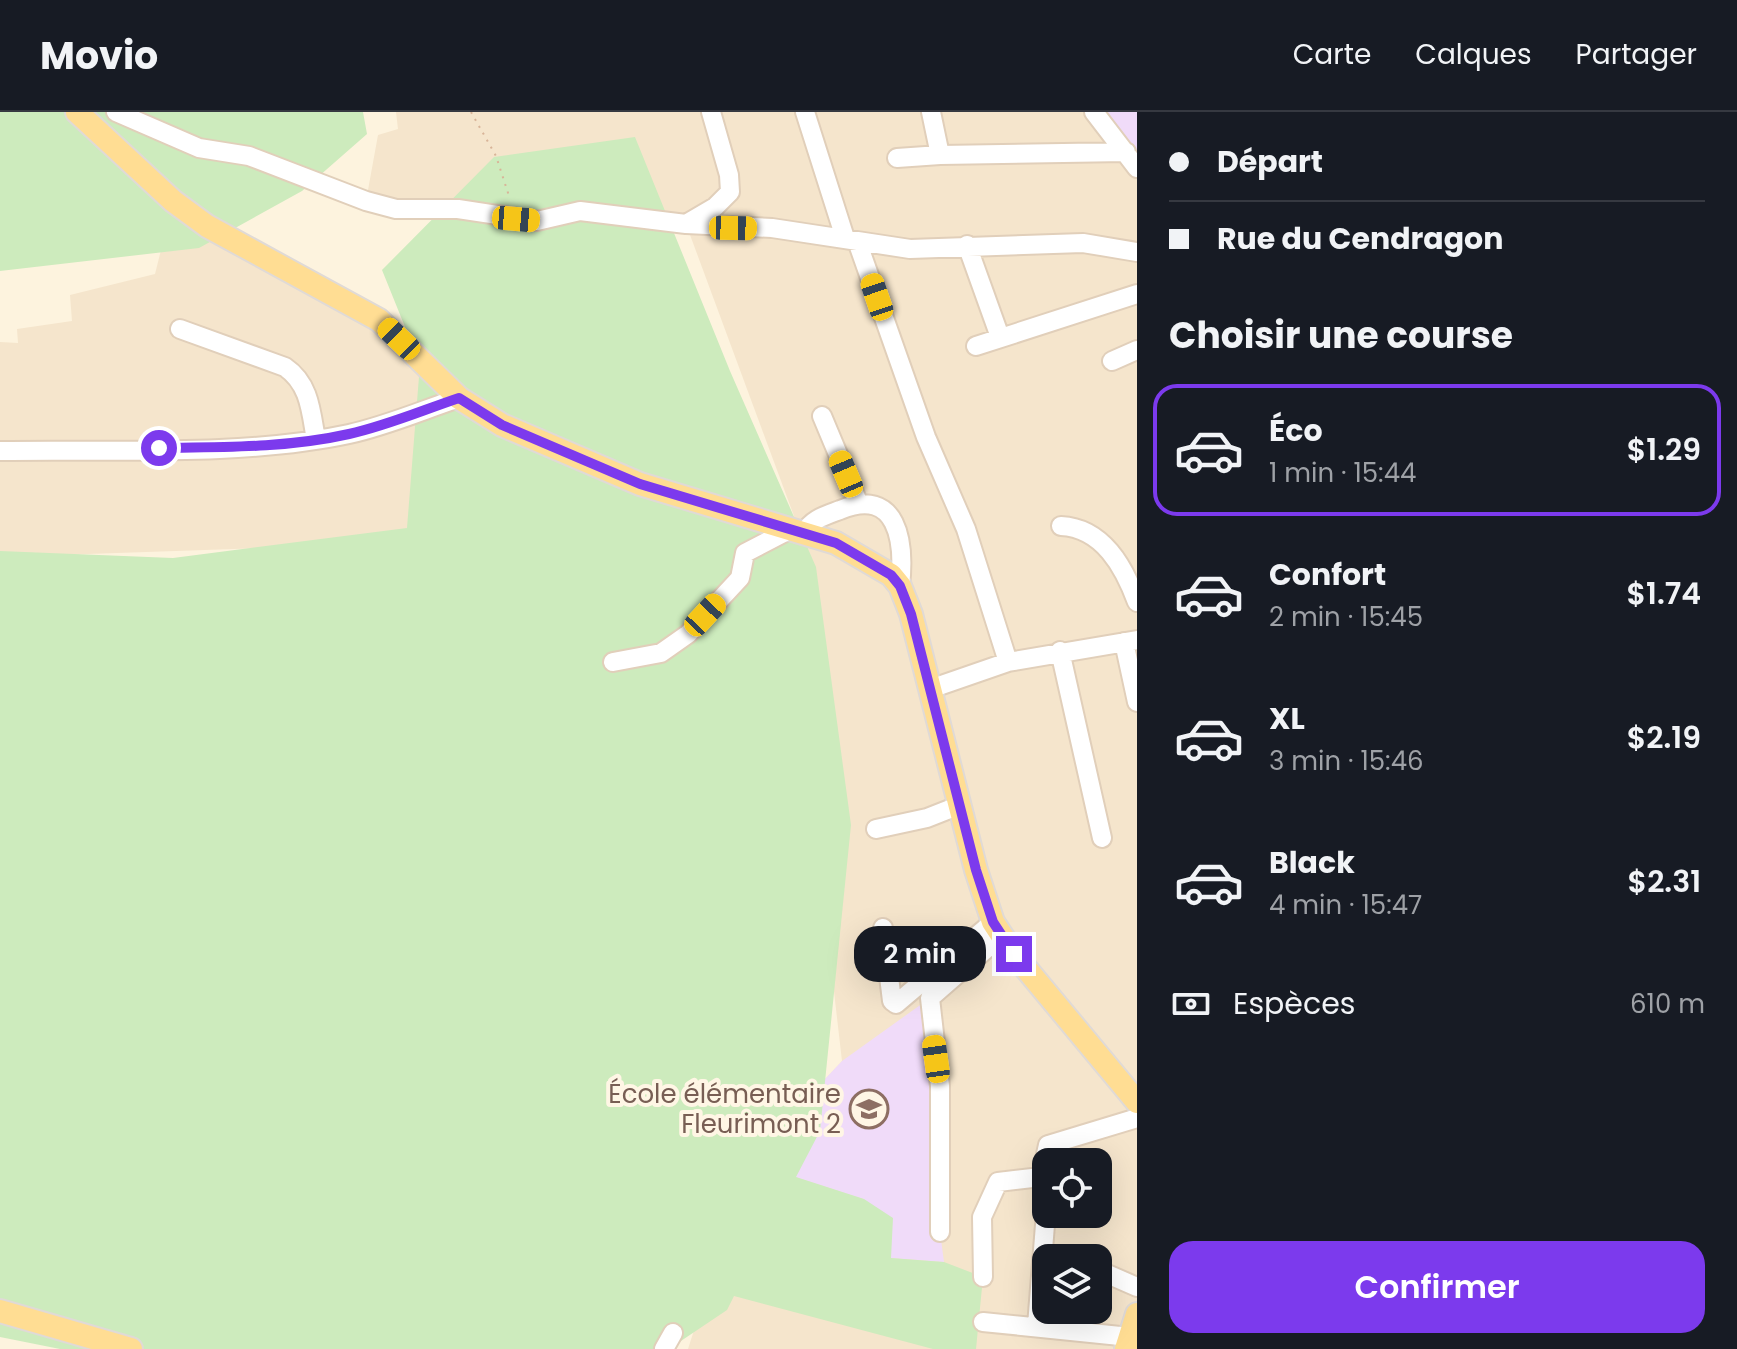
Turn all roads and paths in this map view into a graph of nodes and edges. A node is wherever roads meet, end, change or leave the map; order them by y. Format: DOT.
graph roads {
  1 [pos="77,112"];
  2 [pos="116,112"];
  3 [pos="471,112"];
  4 [pos="711,112"];
  5 [pos="805,112"];
  6 [pos="931,112"];
  7 [pos="1094,112"];
  8 [pos="1126,152"];
  9 [pos="940,155"];
  10 [pos="897,158"];
  11 [pos="1137,168"];
  12 [pos="516,219"];
  13 [pos="686,224"];
  14 [pos="851,240"];
  15 [pos="967,245"];
  16 [pos="1137,252"];
  17 [pos="1137,294"];
  18 [pos="180,329"];
  19 [pos="1000,337"];
  20 [pos="976,346"];
  21 [pos="1137,350"];
  22 [pos="1112,361"];
  23 [pos="459,398"];
  24 [pos="822,416"];
  25 [pos="316,440"];
  26 [pos="0,451"];
  27 [pos="858,502"];
  28 [pos="1061,526"];
  29 [pos="798,531"];
  30 [pos="1131,570"];
  31 [pos="900,586"];
  32 [pos="1137,602"];
  33 [pos="1131,641"];
  34 [pos="1060,651"];
  35 [pos="613,662"];
  36 [pos="1008,662"];
  37 [pos="930,689"];
  38 [pos="1137,702"];
  39 [pos="960,805"];
  40 [pos="876,829"];
  41 [pos="1102,838"];
  42 [pos="883,928"];
  43 [pos="997,929"];
  44 [pos="937,947"];
  45 [pos="942,967"];
  46 [pos="1137,1102"];
  47 [pos="1137,1118"];
  48 [pos="1045,1228"];
  49 [pos="940,1232"];
  50 [pos="1112,1276"];
  51 [pos="983,1277"];
  52 [pos="1137,1287"];
  53 [pos="0,1311"];
  54 [pos="983,1322"];
  55 [pos="0,1323"];
  56 [pos="1037,1326"];
  57 [pos="1133,1330"];
  58 [pos="85,1349"];
  59 [pos="131,1349"];
  1 -- 23 [label="main road"];
  2 -- 12 [label="street"];
  3 -- 12 [label="path"];
  4 -- 13 [label="street"];
  5 -- 14 [label="street"];
  6 -- 9 [label="street"];
  7 -- 8 [label="street"];
  8 -- 9 [label="street"];
  8 -- 11 [label="street"];
  9 -- 10 [label="street"];
  12 -- 13 [label="street"];
  13 -- 14 [label="street"];
  14 -- 15 [label="street"];
  14 -- 36 [label="street"];
  15 -- 16 [label="street"];
  15 -- 19 [label="street"];
  17 -- 19 [label="street"];
  18 -- 25 [label="street"];
  19 -- 20 [label="street"];
  21 -- 22 [label="street"];
  23 -- 25 [label="street"];
  23 -- 29 [label="main road"];
  24 -- 27 [label="street"];
  25 -- 26 [label="street"];
  27 -- 29 [label="street"];
  27 -- 31 [label="street"];
  28 -- 30 [label="street"];
  29 -- 31 [label="main road"];
  29 -- 35 [label="street"];
  30 -- 32 [label="street"];
  31 -- 37 [label="main road"];
  33 -- 34 [label="street"];
  33 -- 38 [label="street"];
  34 -- 36 [label="street"];
  34 -- 41 [label="street"];
  36 -- 37 [label="street"];
  37 -- 39 [label="main road"];
  39 -- 40 [label="street"];
  39 -- 43 [label="main road"];
  42 -- 45 [label="street"];
  43 -- 45 [label="street"];
  43 -- 46 [label="main road"];
  43 -- 49 [label="street"];
  44 -- 45 [label="street"];
  47 -- 51 [label="street"];
  48 -- 56 [label="street"];
  50 -- 52 [label="street"];
  53 -- 59 [label="main road"];
  54 -- 56 [label="street"];
  55 -- 58 [label="main road"];
  56 -- 57 [label="street"];
}
